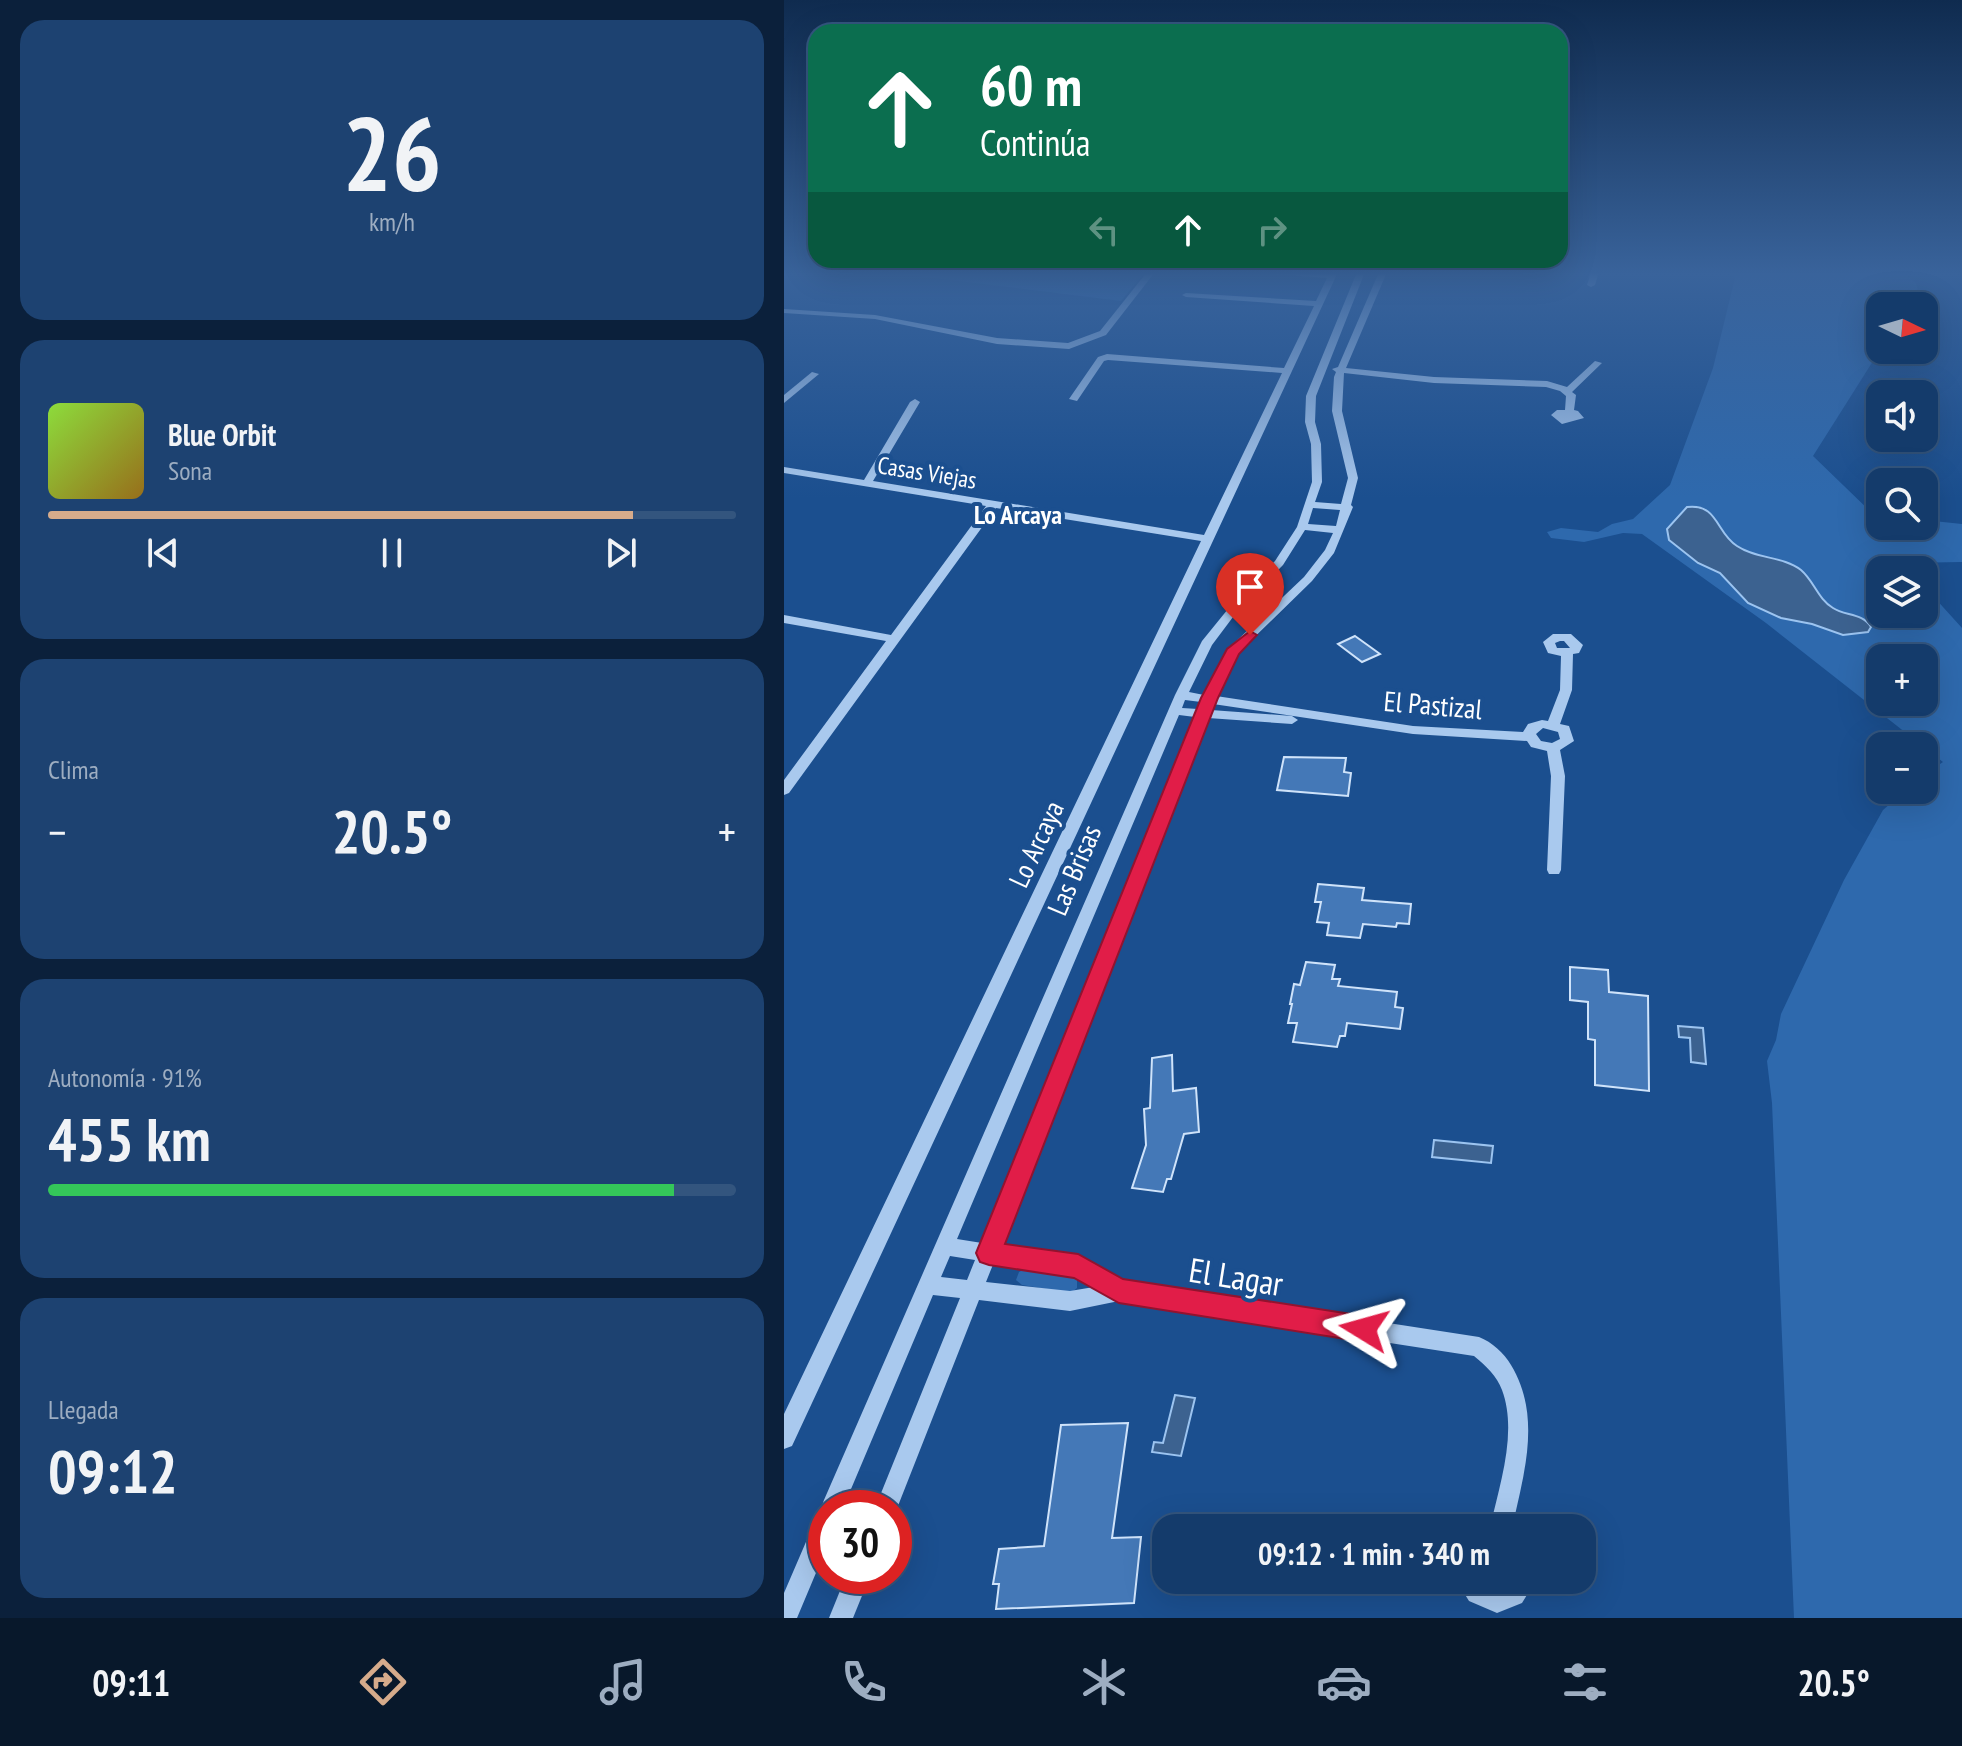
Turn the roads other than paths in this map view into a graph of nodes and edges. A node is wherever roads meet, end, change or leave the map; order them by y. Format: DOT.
graph roads {
  1 [pos="1297,348"];
  2 [pos="1329,348"];
  3 [pos="1351,348"];
  4 [pos="1598,363"];
  5 [pos="1286,371"];
  6 [pos="1318,372"];
  7 [pos="1340,373"];
  8 [pos="815,374"];
  9 [pos="1567,392"];
  10 [pos="1074,399"];
  11 [pos="784,400"];
  12 [pos="915,402"];
  13 [pos="1569,411"];
  14 [pos="784,470"];
  15 [pos="867,483"];
  16 [pos="993,504"];
  17 [pos="1311,505"];
  18 [pos="1348,507"];
  19 [pos="1302,527"];
  20 [pos="1340,530"];
  21 [pos="1207,539"];
  22 [pos="784,619"];
  23 [pos="894,639"];
  24 [pos="1567,653"];
  25 [pos="1181,695"];
  26 [pos="1209,698"];
  27 [pos="1175,711"];
  28 [pos="1203,714"];
  29 [pos="1333,720"];
  30 [pos="1554,724"];
  31 [pos="1529,737"];
  32 [pos="1553,748"];
  33 [pos="784,790"];
  34 [pos="1554,870"];
  35 [pos="945,1246"];
  36 [pos="989,1253"];
  37 [pos="928,1285"];
  38 [pos="974,1290"];
  39 [pos="1119,1291"];
  40 [pos="784,1438"];
  41 [pos="840,1490"];
  42 [pos="893,1490"];
  43 [pos="1504,1514"];
  44 [pos="808,1564"];
  45 [pos="851,1594"];
  46 [pos="1480,1594"];
  47 [pos="1515,1594"];
  48 [pos="785,1618"];
  49 [pos="841,1618"];
  1 -- 5 [label="street, Lo Arcaya"];
  2 -- 6 [label="street, Las Brisas"];
  3 -- 7 [label="street"];
  4 -- 9 [label="street"];
  5 -- 10 [label="street"];
  5 -- 21 [label="street, Lo Arcaya"];
  6 -- 7 [label="street"];
  6 -- 17 [label="street, Las Brisas"];
  7 -- 9 [label="street"];
  7 -- 18 [label="street"];
  8 -- 11 [label="street"];
  9 -- 13 [label="street"];
  12 -- 15 [label="street"];
  14 -- 15 [label="street, Casas Viejas"];
  15 -- 16 [label="street, Casas Viejas"];
  16 -- 21 [label="street, Casas Viejas"];
  16 -- 23 [label="street"];
  17 -- 18 [label="street"];
  17 -- 19 [label="street, Las Brisas"];
  18 -- 20 [label="street"];
  19 -- 20 [label="street"];
  19 -- 25 [label="street, Las Brisas"];
  20 -- 26 [label="street"];
  21 -- 40 [label="street, Lo Arcaya"];
  22 -- 23 [label="street"];
  23 -- 33 [label="street"];
  24 -- 30 [label="street"];
  25 -- 26 [label="street"];
  25 -- 27 [label="street, Las Brisas"];
  26 -- 28 [label="street"];
  26 -- 29 [label="street"];
  27 -- 28 [label="street"];
  27 -- 35 [label="street, Las Brisas"];
  28 -- 29 [label="street"];
  28 -- 36 [label="street"];
  29 -- 31 [label="street, El Pastizal"];
  30 -- 31 [label="street"];
  30 -- 32 [label="street"];
  31 -- 32 [label="street"];
  32 -- 34 [label="street"];
  35 -- 36 [label="street"];
  35 -- 37 [label="street, Las Brisas"];
  36 -- 38 [label="street"];
  36 -- 39 [label="street"];
  37 -- 38 [label="street"];
  37 -- 41 [label="street, Las Brisas"];
  38 -- 39 [label="street"];
  38 -- 42 [label="street"];
  39 -- 43 [label="street, El Lagar"];
  44 -- 48 [label="street"];
  45 -- 49 [label="street"];
  46 -- 47 [label="street"];
}
